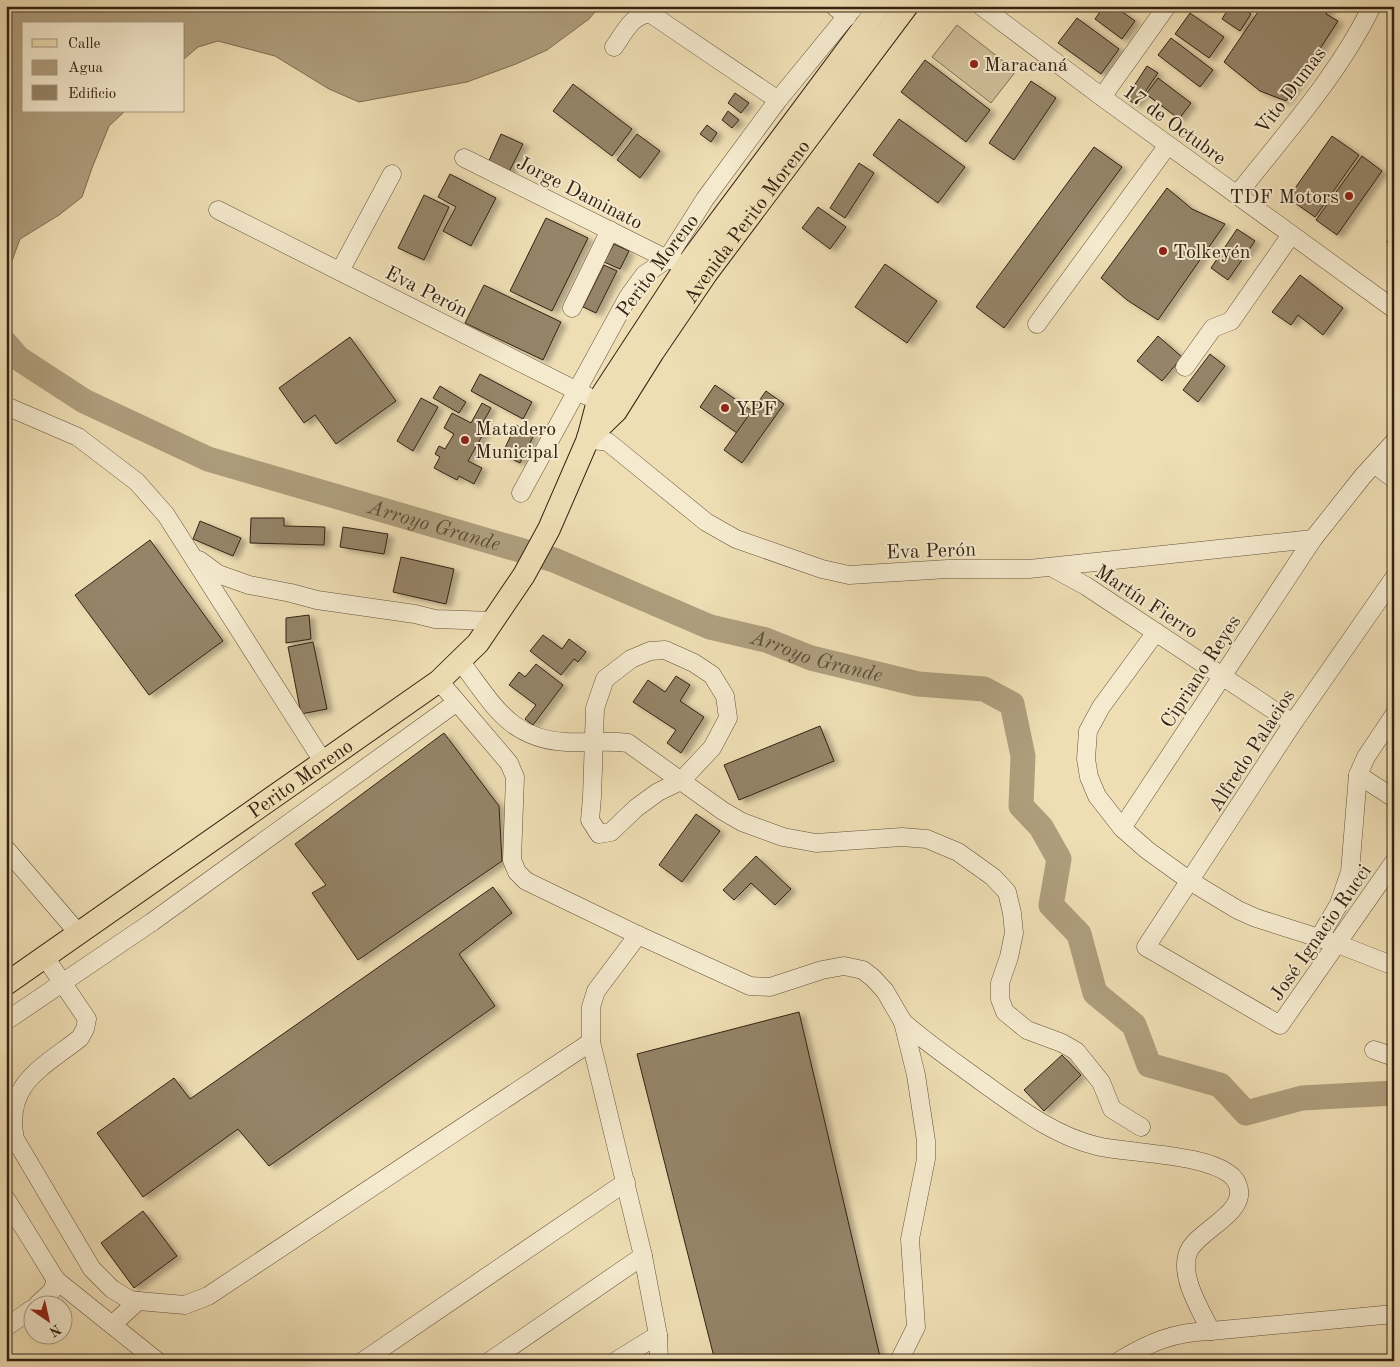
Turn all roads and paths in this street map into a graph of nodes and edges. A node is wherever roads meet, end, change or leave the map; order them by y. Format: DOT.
graph roads {
  1 [pos="880,6"];
  2 [pos="906,6"];
  3 [pos="981,6"];
  4 [pos="1166,6"];
  5 [pos="1372,6"];
  6 [pos="845,10"];
  7 [pos="614,47"];
  8 [pos="1102,97"];
  9 [pos="778,100"];
  10 [pos="1168,146"];
  11 [pos="464,158"];
  12 [pos="392,174"];
  13 [pos="1237,195"];
  14 [pos="218,210"];
  15 [pos="610,230"];
  16 [pos="1291,235"];
  17 [pos="686,266"];
  18 [pos="340,271"];
  19 [pos="572,308"];
  20 [pos="1394,309"];
  21 [pos="1038,324"];
  22 [pos="1185,367"];
  23 [pos="576,390"];
  24 [pos="6,406"];
  25 [pos="607,406"];
  26 [pos="588,439"];
  27 [pos="1394,442"];
  28 [pos="1374,464"];
  29 [pos="1394,479"];
  30 [pos="522,494"];
  31 [pos="549,529"];
  32 [pos="1313,539"];
  33 [pos="189,552"];
  34 [pos="1051,566"];
  35 [pos="1394,578"];
  36 [pos="494,622"];
  37 [pos="1156,632"];
  38 [pos="460,661"];
  39 [pos="1222,676"];
  40 [pos="439,681"];
  41 [pos="457,702"];
  42 [pos="1394,714"];
  43 [pos="1293,723"];
  44 [pos="594,743"];
  45 [pos="324,763"];
  46 [pos="1358,775"];
  47 [pos="681,782"];
  48 [pos="1394,798"];
  49 [pos="1122,828"];
  50 [pos="6,849"];
  51 [pos="1394,862"];
  52 [pos="1190,881"];
  53 [pos="79,934"];
  54 [pos="638,935"];
  55 [pos="1319,938"];
  56 [pos="1338,944"];
  57 [pos="45,957"];
  58 [pos="1394,966"];
  59 [pos="62,983"];
  60 [pos="6,984"];
  61 [pos="6,1021"];
  62 [pos="903,1022"];
  63 [pos="1280,1025"];
  64 [pos="591,1042"];
  65 [pos="1374,1050"];
  66 [pos="1394,1057"];
  67 [pos="1142,1127"];
  68 [pos="626,1182"];
  69 [pos="6,1199"];
  70 [pos="643,1256"];
  71 [pos="56,1280"];
  72 [pos="49,1294"];
  73 [pos="138,1301"];
  74 [pos="1394,1314"];
  75 [pos="22,1316"];
  76 [pos="113,1324"];
  77 [pos="6,1327"];
  78 [pos="1211,1331"];
  79 [pos="658,1335"];
  80 [pos="157,1361"];
  81 [pos="363,1361"];
  82 [pos="490,1361"];
  83 [pos="616,1361"];
  84 [pos="659,1361"];
  85 [pos="900,1361"];
  86 [pos="1119,1361"];
  1 -- 17 [label="main road, Avenida Perito Moreno"];
  2 -- 17 [label="main road, Avenida Perito Moreno"];
  3 -- 8 [label="street, 17 de Octubre"];
  4 -- 8 [label="street"];
  5 -- 13 [label="street, Vito Dumas"];
  6 -- 9 [label="street, Perito Moreno"];
  7 -- 9 [label="street"];
  8 -- 10 [label="street, 17 de Octubre"];
  9 -- 17 [label="street, Perito Moreno"];
  10 -- 13 [label="street, 17 de Octubre"];
  10 -- 21 [label="street"];
  11 -- 15 [label="street, Jorge Daminato"];
  12 -- 18 [label="street"];
  13 -- 16 [label="street, 17 de Octubre"];
  14 -- 18 [label="street, Eva Perón"];
  15 -- 17 [label="street, Jorge Daminato"];
  15 -- 19 [label="street"];
  16 -- 20 [label="street, 17 de Octubre"];
  16 -- 22 [label="street"];
  17 -- 23 [label="street, Perito Moreno"];
  17 -- 25 [label="main road, Avenida Perito Moreno"];
  18 -- 23 [label="street, Eva Perón"];
  23 -- 25 [label="street, Eva Perón"];
  23 -- 30 [label="street, Perito Moreno"];
  24 -- 33 [label="street"];
  25 -- 26 [label="main road, Avenida Perito Moreno"];
  26 -- 31 [label="main road, Avenida Perito Moreno"];
  26 -- 34 [label="street, Eva Perón"];
  27 -- 28 [label="street, Cipriano Reyes"];
  28 -- 29 [label="street"];
  28 -- 32 [label="street, Cipriano Reyes"];
  31 -- 36 [label="main road, Perito Moreno"];
  32 -- 34 [label="street, Eva Perón"];
  32 -- 39 [label="street, Cipriano Reyes"];
  33 -- 36 [label="street"];
  33 -- 45 [label="street"];
  34 -- 37 [label="street, Martín Fierro"];
  35 -- 43 [label="street, Alfredo Palacios"];
  36 -- 38 [label="main road, Perito Moreno"];
  37 -- 39 [label="street, Martín Fierro"];
  37 -- 49 [label="street"];
  38 -- 40 [label="main road, Perito Moreno"];
  38 -- 44 [label="street"];
  39 -- 43 [label="street, Martín Fierro"];
  39 -- 49 [label="street, Cipriano Reyes"];
  40 -- 41 [label="street"];
  40 -- 45 [label="main road, Perito Moreno"];
  41 -- 54 [label="street"];
  41 -- 59 [label="street"];
  42 -- 46 [label="street"];
  43 -- 52 [label="street, Alfredo Palacios"];
  44 -- 47 [label="street"];
  44 -- 47 [label="street"];
  44 -- 47 [label="street"];
  45 -- 53 [label="main road, Perito Moreno"];
  46 -- 48 [label="street"];
  46 -- 55 [label="street"];
  47 -- 67 [label="street"];
  49 -- 52 [label="street"];
  50 -- 53 [label="street"];
  51 -- 56 [label="street, José Ignacio Rucci"];
  52 -- 55 [label="street"];
  52 -- 63 [label="street, Alfredo Palacios"];
  53 -- 57 [label="main road, Perito Moreno"];
  54 -- 62 [label="street"];
  54 -- 64 [label="street"];
  55 -- 56 [label="street"];
  56 -- 58 [label="street"];
  56 -- 63 [label="street, José Ignacio Rucci"];
  57 -- 59 [label="street"];
  57 -- 60 [label="main road, Perito Moreno"];
  59 -- 61 [label="street"];
  59 -- 73 [label="street"];
  62 -- 78 [label="street"];
  62 -- 85 [label="street"];
  64 -- 68 [label="street"];
  64 -- 73 [label="street"];
  65 -- 66 [label="street"];
  68 -- 70 [label="street"];
  68 -- 81 [label="street"];
  69 -- 71 [label="street"];
  70 -- 79 [label="street"];
  70 -- 82 [label="street"];
  71 -- 72 [label="street"];
  71 -- 76 [label="street"];
  73 -- 76 [label="street"];
  74 -- 78 [label="street"];
  75 -- 77 [label="street"];
  76 -- 80 [label="street"];
  78 -- 86 [label="street"];
  79 -- 83 [label="street"];
  79 -- 84 [label="street"];
}
